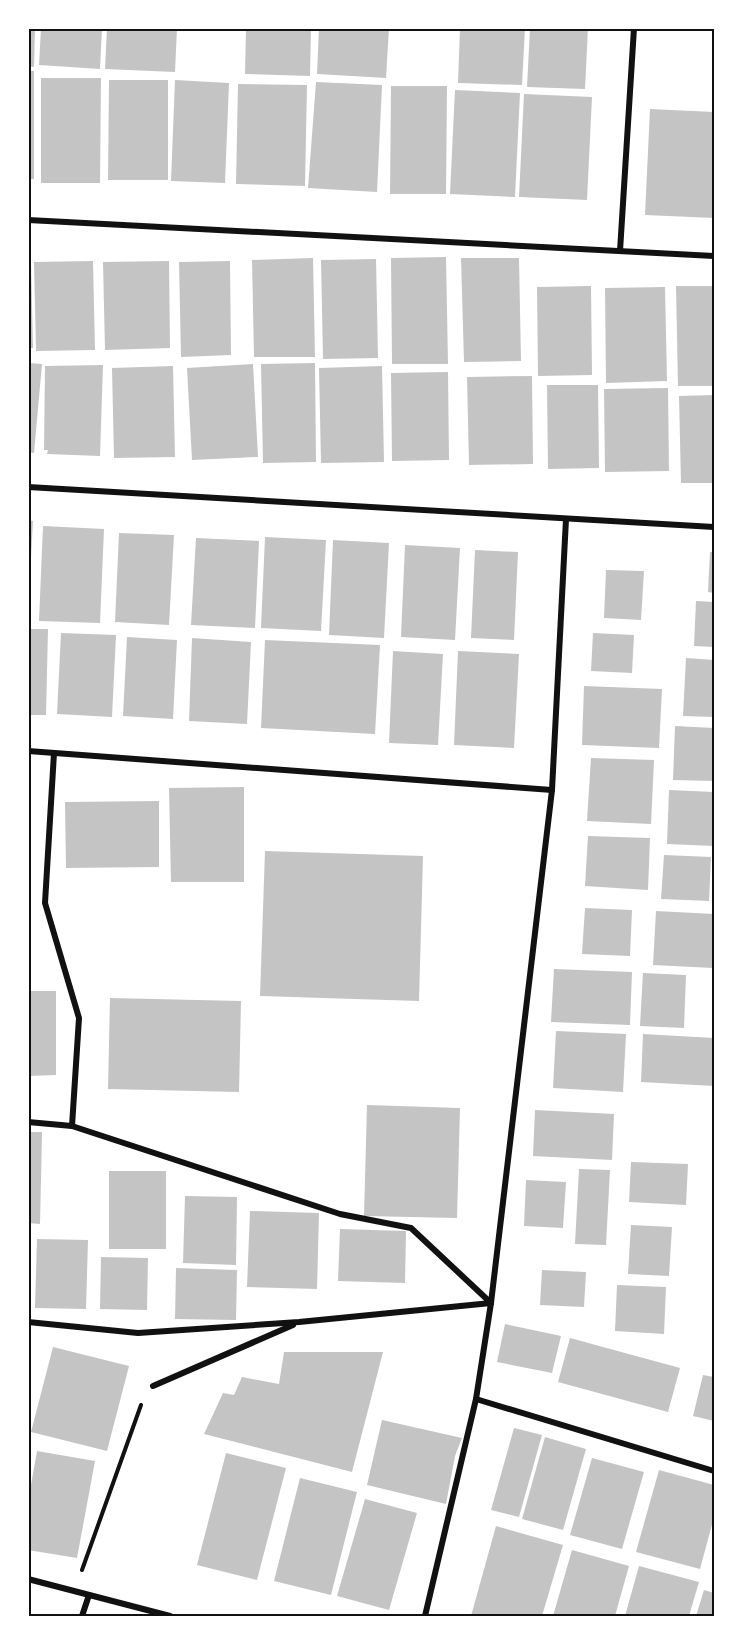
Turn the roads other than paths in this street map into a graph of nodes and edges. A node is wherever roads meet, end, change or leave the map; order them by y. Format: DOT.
graph roads {
  1 [pos="634,28"];
  2 [pos="28,220"];
  3 [pos="620,251"];
  4 [pos="714,256"];
  5 [pos="28,487"];
  6 [pos="566,519"];
  7 [pos="714,527"];
  8 [pos="28,751"];
  9 [pos="54,753"];
  10 [pos="552,790"];
  11 [pos="28,1122"];
  12 [pos="72,1126"];
  13 [pos="492,1303"];
  14 [pos="28,1322"];
  15 [pos="299,1322"];
  16 [pos="153,1386"];
  17 [pos="476,1399"];
  18 [pos="714,1471"];
  19 [pos="28,1578"];
  20 [pos="89,1595"];
  21 [pos="82,1617"];
  22 [pos="170,1617"];
  23 [pos="425,1617"];
  1 -- 3 [label="street"];
  2 -- 3 [label="street"];
  3 -- 4 [label="street"];
  5 -- 6 [label="street"];
  6 -- 7 [label="street"];
  6 -- 10 [label="street"];
  8 -- 9 [label="street"];
  9 -- 10 [label="street"];
  9 -- 12 [label="street"];
  10 -- 13 [label="street"];
  11 -- 12 [label="street"];
  12 -- 13 [label="street"];
  13 -- 15 [label="street"];
  13 -- 17 [label="street"];
  14 -- 15 [label="street"];
  15 -- 16 [label="street"];
  17 -- 18 [label="street"];
  17 -- 23 [label="street"];
  19 -- 20 [label="street"];
  20 -- 21 [label="street"];
  20 -- 22 [label="street"];
}
